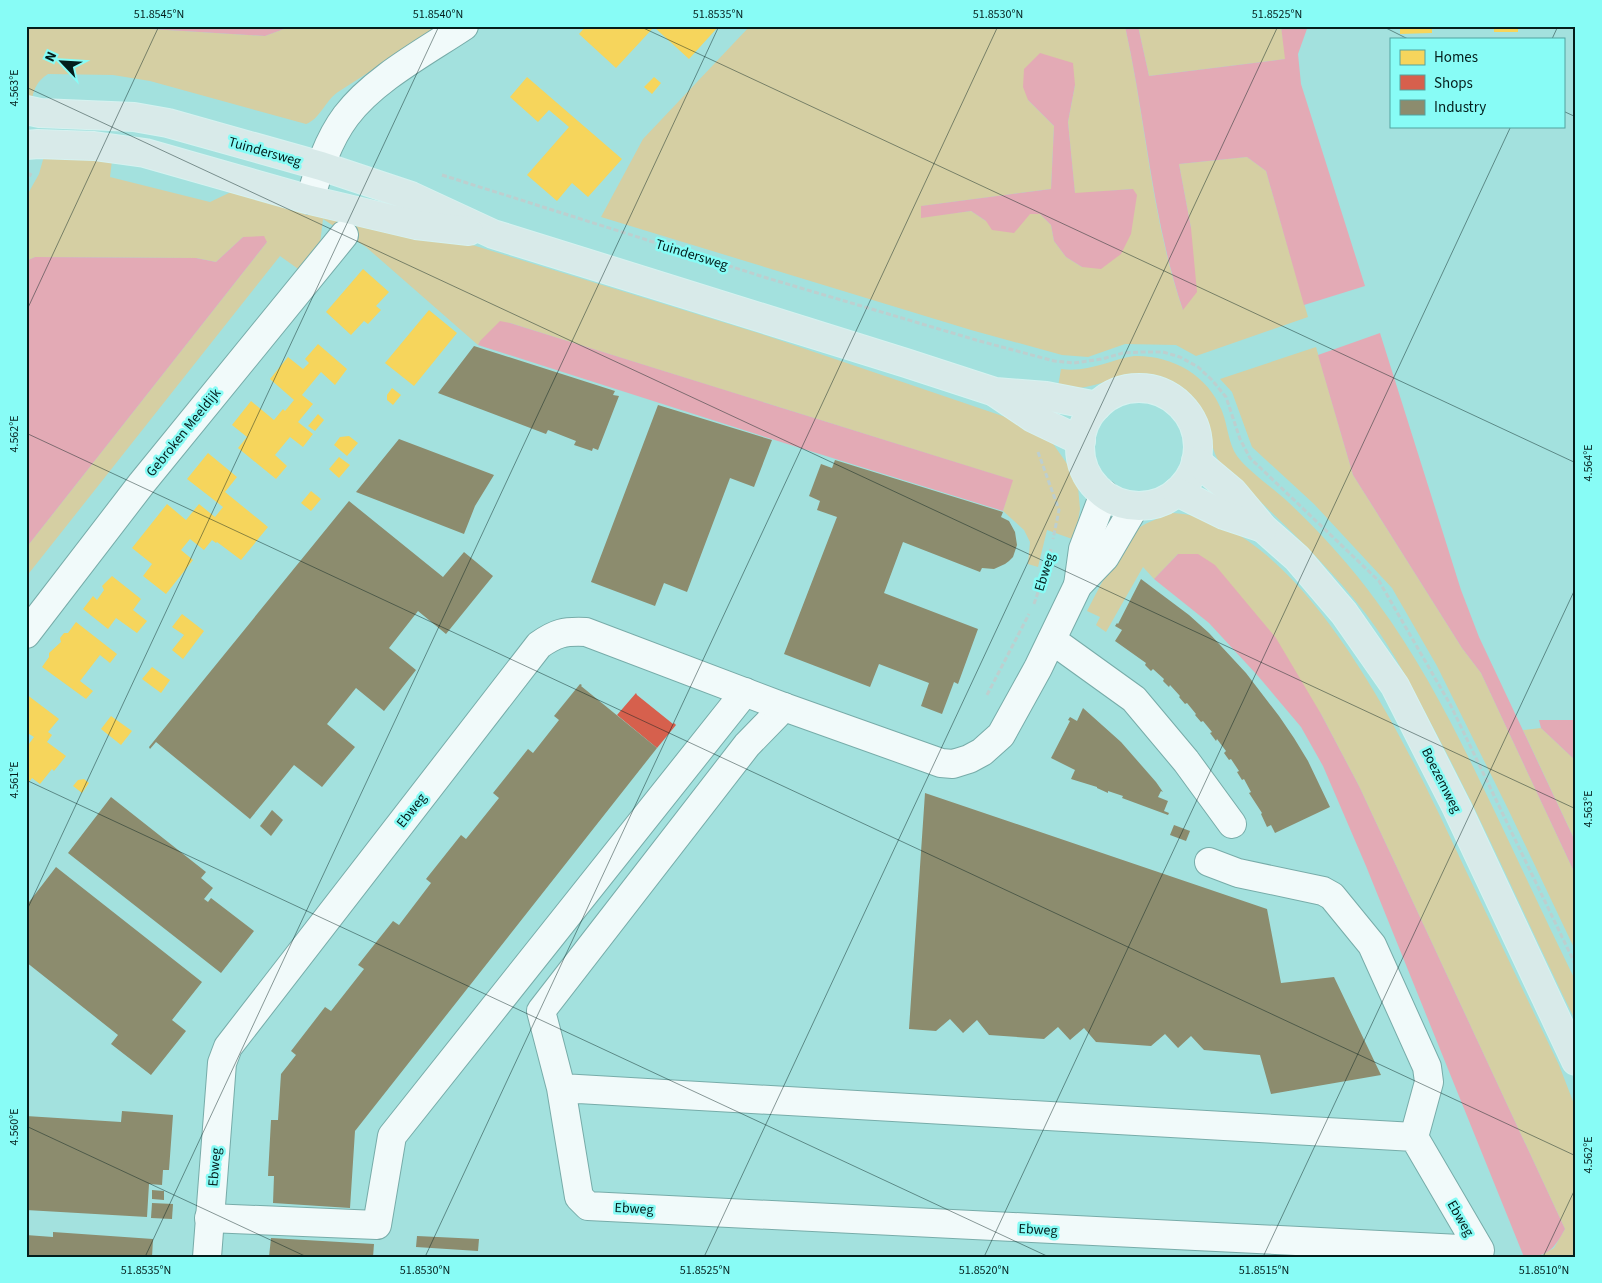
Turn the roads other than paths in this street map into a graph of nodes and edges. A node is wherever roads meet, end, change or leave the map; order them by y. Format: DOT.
graph roads {
  1 [pos="464,26"];
  2 [pos="26,110"];
  3 [pos="26,145"];
  4 [pos="321,166"];
  5 [pos="310,200"];
  6 [pos="493,234"];
  7 [pos="344,235"];
  8 [pos="995,392"];
  9 [pos="1097,406"];
  10 [pos="1081,441"];
  11 [pos="1196,462"];
  12 [pos="1177,492"];
  13 [pos="1104,494"];
  14 [pos="1135,506"];
  15 [pos="1263,528"];
  16 [pos="1078,585"];
  17 [pos="26,634"];
  18 [pos="1052,640"];
  19 [pos="744,692"];
  20 [pos="784,707"];
  21 [pos="1232,824"];
  22 [pos="1209,862"];
  23 [pos="1576,1061"];
  24 [pos="561,1088"];
  25 [pos="1414,1136"];
  26 [pos="209,1218"];
  27 [pos="207,1257"];
  1 -- 4 [label="street"];
  2 -- 4 [label="main road, Tuindersweg"];
  3 -- 5 [label="main road, Tuindersweg"];
  4 -- 5 [label="street"];
  4 -- 6 [label="main road, Tuindersweg"];
  5 -- 6 [label="main road, Tuindersweg"];
  6 -- 8 [label="main road, Tuindersweg"];
  7 -- 17 [label="street, Gebroken Meeldijk"];
  8 -- 9 [label="main road, Tuindersweg"];
  8 -- 10 [label="main road, Tuindersweg"];
  9 -- 10 [label="main road"];
  9 -- 11 [label="main road"];
  10 -- 13 [label="main road"];
  11 -- 12 [label="main road"];
  11 -- 15 [label="main road, Boezemweg"];
  12 -- 14 [label="main road"];
  12 -- 15 [label="main road, Boezemweg"];
  13 -- 14 [label="main road"];
  13 -- 16 [label="street, Ebweg"];
  14 -- 16 [label="street, Ebweg"];
  15 -- 23 [label="main road, Boezemweg"];
  16 -- 18 [label="street, Ebweg"];
  18 -- 20 [label="street, Ebweg"];
  18 -- 21 [label="street"];
  19 -- 20 [label="street, Ebweg"];
  19 -- 26 [label="street"];
  19 -- 26 [label="street, Ebweg"];
  20 -- 24 [label="street, Ebweg"];
  22 -- 25 [label="street"];
  24 -- 25 [label="street"];
  24 -- 25 [label="street, Ebweg"];
  26 -- 27 [label="street, Ebweg"];
}
